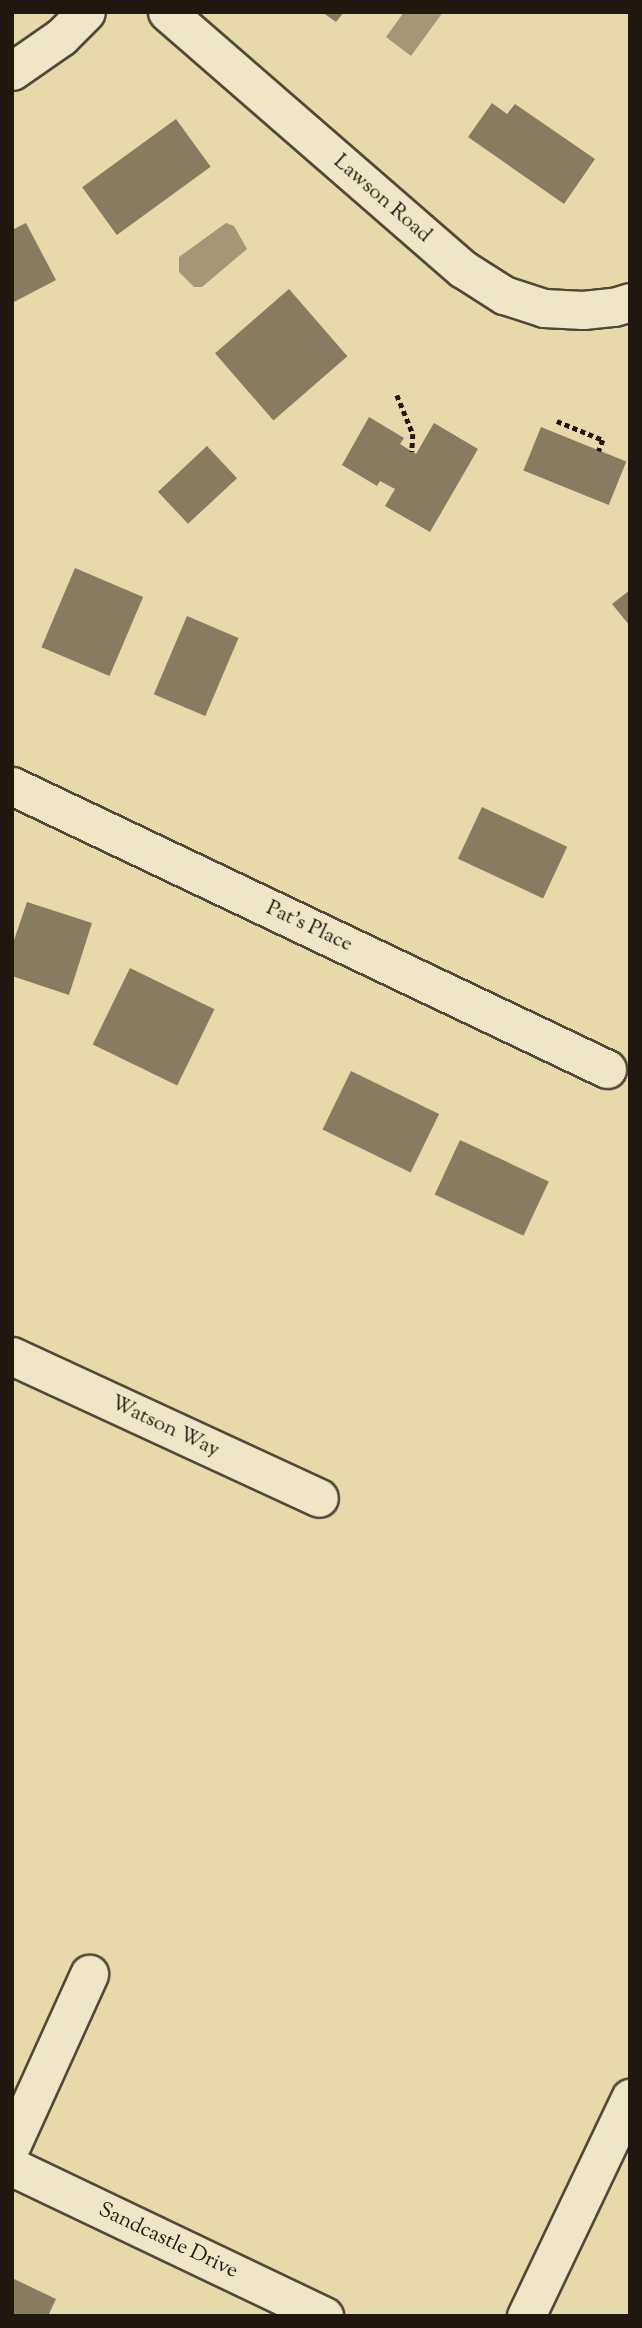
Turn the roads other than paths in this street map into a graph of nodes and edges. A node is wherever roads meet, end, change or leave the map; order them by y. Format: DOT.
graph roads {
  1 [pos="86,12"];
  2 [pos="167,12"];
  3 [pos="12,71"];
  4 [pos="630,302"];
  5 [pos="12,786"];
  6 [pos="607,1069"];
  7 [pos="12,1356"];
  8 [pos="318,1498"];
  9 [pos="89,1974"];
  10 [pos="630,2098"];
  11 [pos="12,2144"];
  12 [pos="12,2167"];
  13 [pos="324,2316"];
  14 [pos="526,2316"];
  1 -- 3 [label="street"];
  2 -- 4 [label="street, Lawson Road"];
  5 -- 6 [label="street, Pat's Place"];
  7 -- 8 [label="street, Watson Way"];
  9 -- 11 [label="street"];
  10 -- 14 [label="street"];
  12 -- 13 [label="street, Sandcastle Drive"];
}
